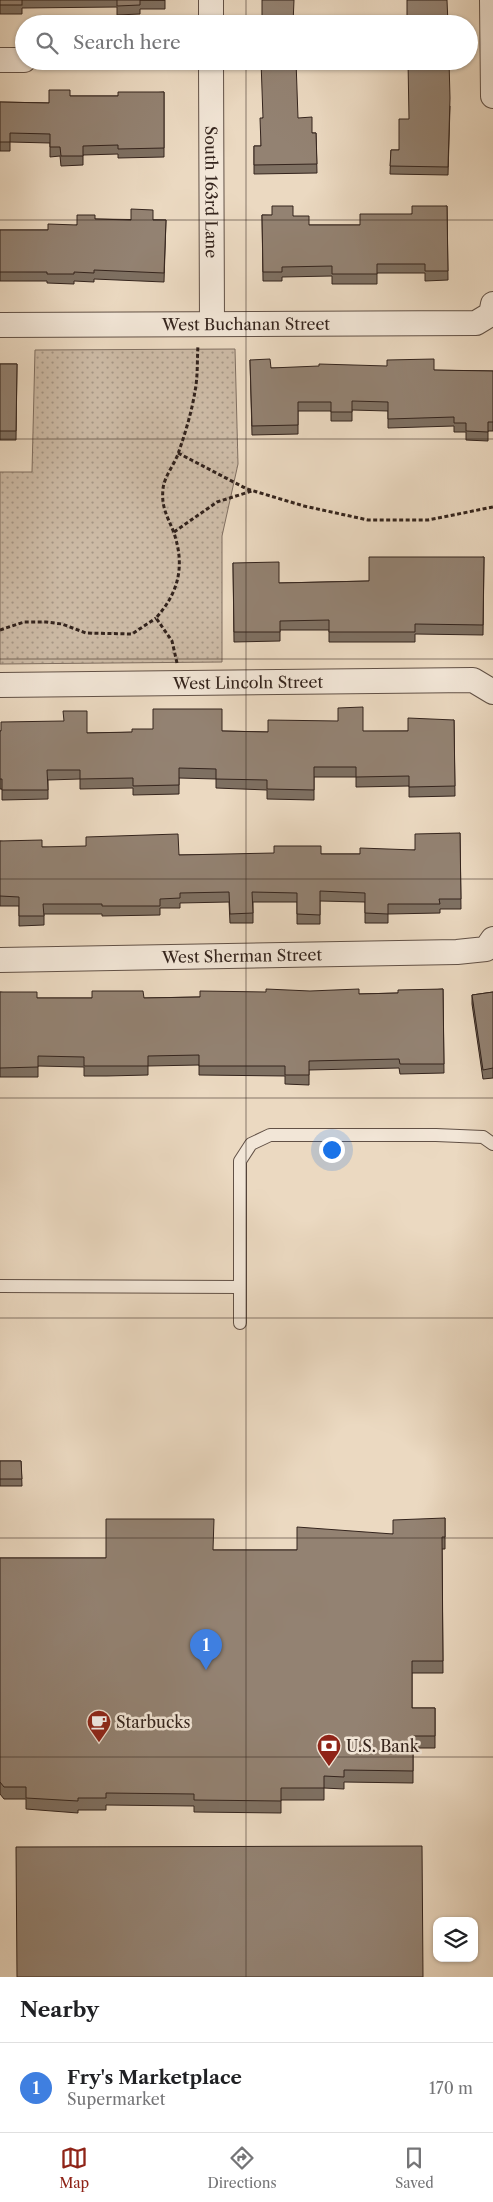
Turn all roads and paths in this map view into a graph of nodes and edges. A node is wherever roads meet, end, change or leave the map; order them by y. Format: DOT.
graph roads {
  1 [pos="211,0"];
  2 [pos="492,0"];
  3 [pos="211,15"];
  4 [pos="0,60"];
  5 [pos="15,60"];
  6 [pos="211,70"];
  7 [pos="493,96"];
  8 [pos="492,309"];
  9 [pos="205,324"];
  10 [pos="0,325"];
  11 [pos="178,453"];
  12 [pos="252,490"];
  13 [pos="493,507"];
  14 [pos="174,532"];
  15 [pos="156,618"];
  16 [pos="0,630"];
  17 [pos="178,683"];
  18 [pos="0,685"];
  19 [pos="492,692"];
  20 [pos="489,944"];
  21 [pos="0,960"];
  22 [pos="493,1144"];
  23 [pos="0,1286"];
  24 [pos="240,1287"];
  25 [pos="240,1323"];
  1 -- 3 [label="street"];
  2 -- 7 [label="street"];
  4 -- 5 [label="street"];
  6 -- 9 [label="street, South 163rd Lane"];
  8 -- 9 [label="street, West Buchanan Street"];
  9 -- 10 [label="street, West Buchanan Street"];
  9 -- 11 [label="path"];
  11 -- 12 [label="path"];
  11 -- 14 [label="path"];
  12 -- 13 [label="path"];
  12 -- 14 [label="path"];
  14 -- 15 [label="path"];
  15 -- 16 [label="path"];
  15 -- 17 [label="path"];
  17 -- 18 [label="street, West Lincoln Street"];
  17 -- 19 [label="street, West Lincoln Street"];
  20 -- 21 [label="street, West Sherman Street"];
  22 -- 24 [label="lane"];
  23 -- 24 [label="lane"];
  24 -- 25 [label="lane"];
}
